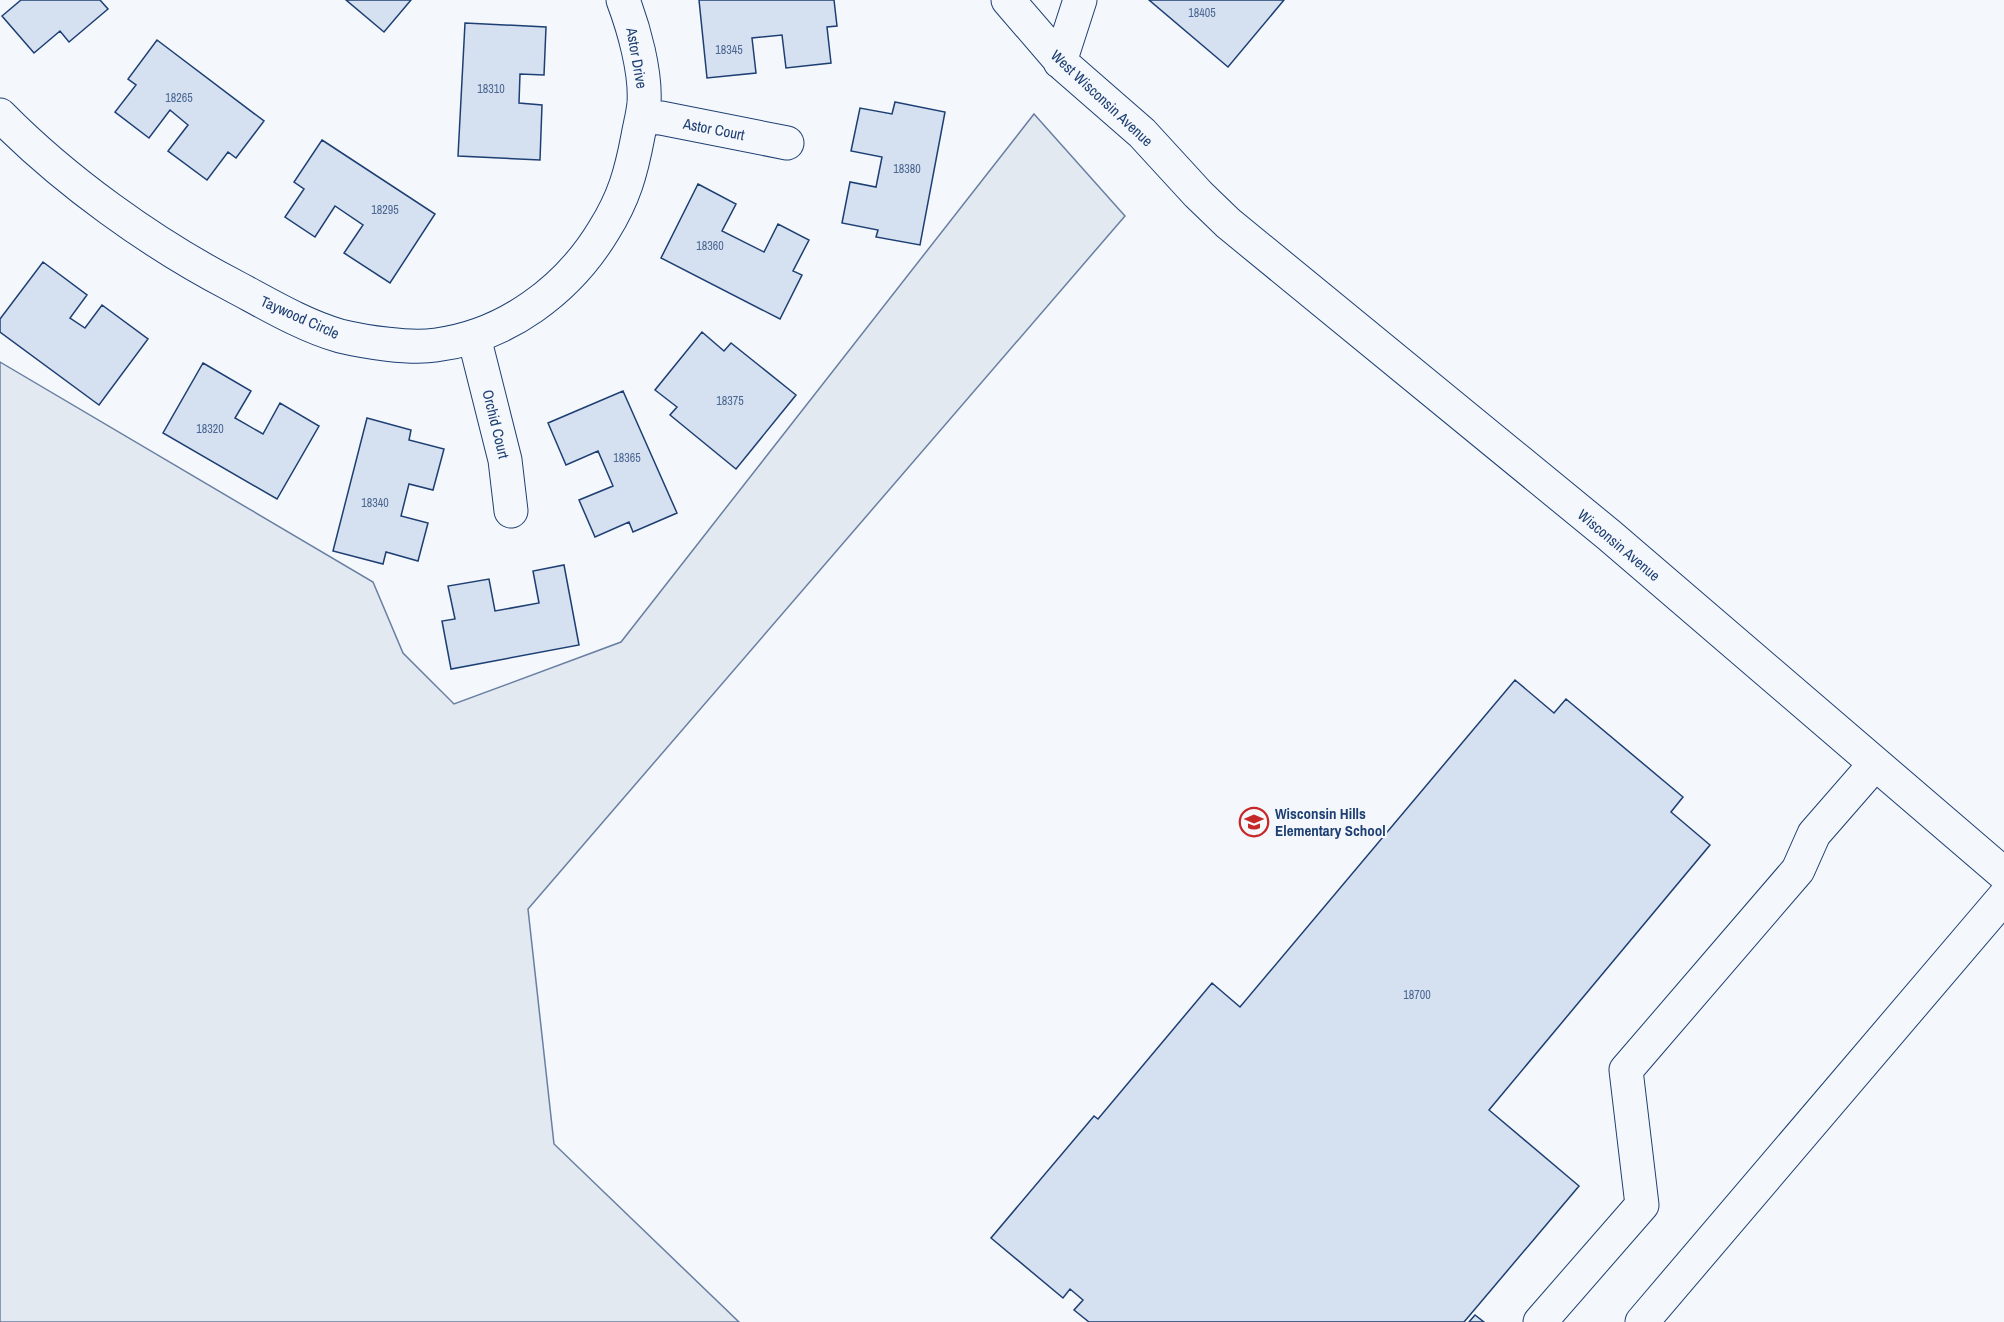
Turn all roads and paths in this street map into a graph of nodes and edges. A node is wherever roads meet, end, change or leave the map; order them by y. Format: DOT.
graph roads {
  1 [pos="623,0"];
  2 [pos="1080,0"];
  3 [pos="1016,10"];
  4 [pos="1060,62"];
  5 [pos="0,115"];
  6 [pos="642,117"];
  7 [pos="787,143"];
  8 [pos="1228,223"];
  9 [pos="474,337"];
  10 [pos="511,511"];
  11 [pos="1875,764"];
  12 [pos="2004,874"];
  13 [pos="2004,897"];
  14 [pos="1540,1322"];
  15 [pos="1642,1322"];
  1 -- 6 [label="street, Astor Drive"];
  2 -- 3 [label="street"];
  2 -- 4 [label="street"];
  3 -- 4 [label="street, West Wisconsin Avenue"];
  4 -- 8 [label="street, West Wisconsin Avenue"];
  5 -- 9 [label="street, Taywood Circle"];
  6 -- 7 [label="street, Astor Court"];
  6 -- 9 [label="street, Taywood Circle"];
  8 -- 11 [label="street, Wisconsin Avenue"];
  9 -- 10 [label="street, Orchid Court"];
  11 -- 12 [label="street, Wisconsin Avenue"];
  11 -- 14 [label="street"];
  13 -- 15 [label="street"];
}
